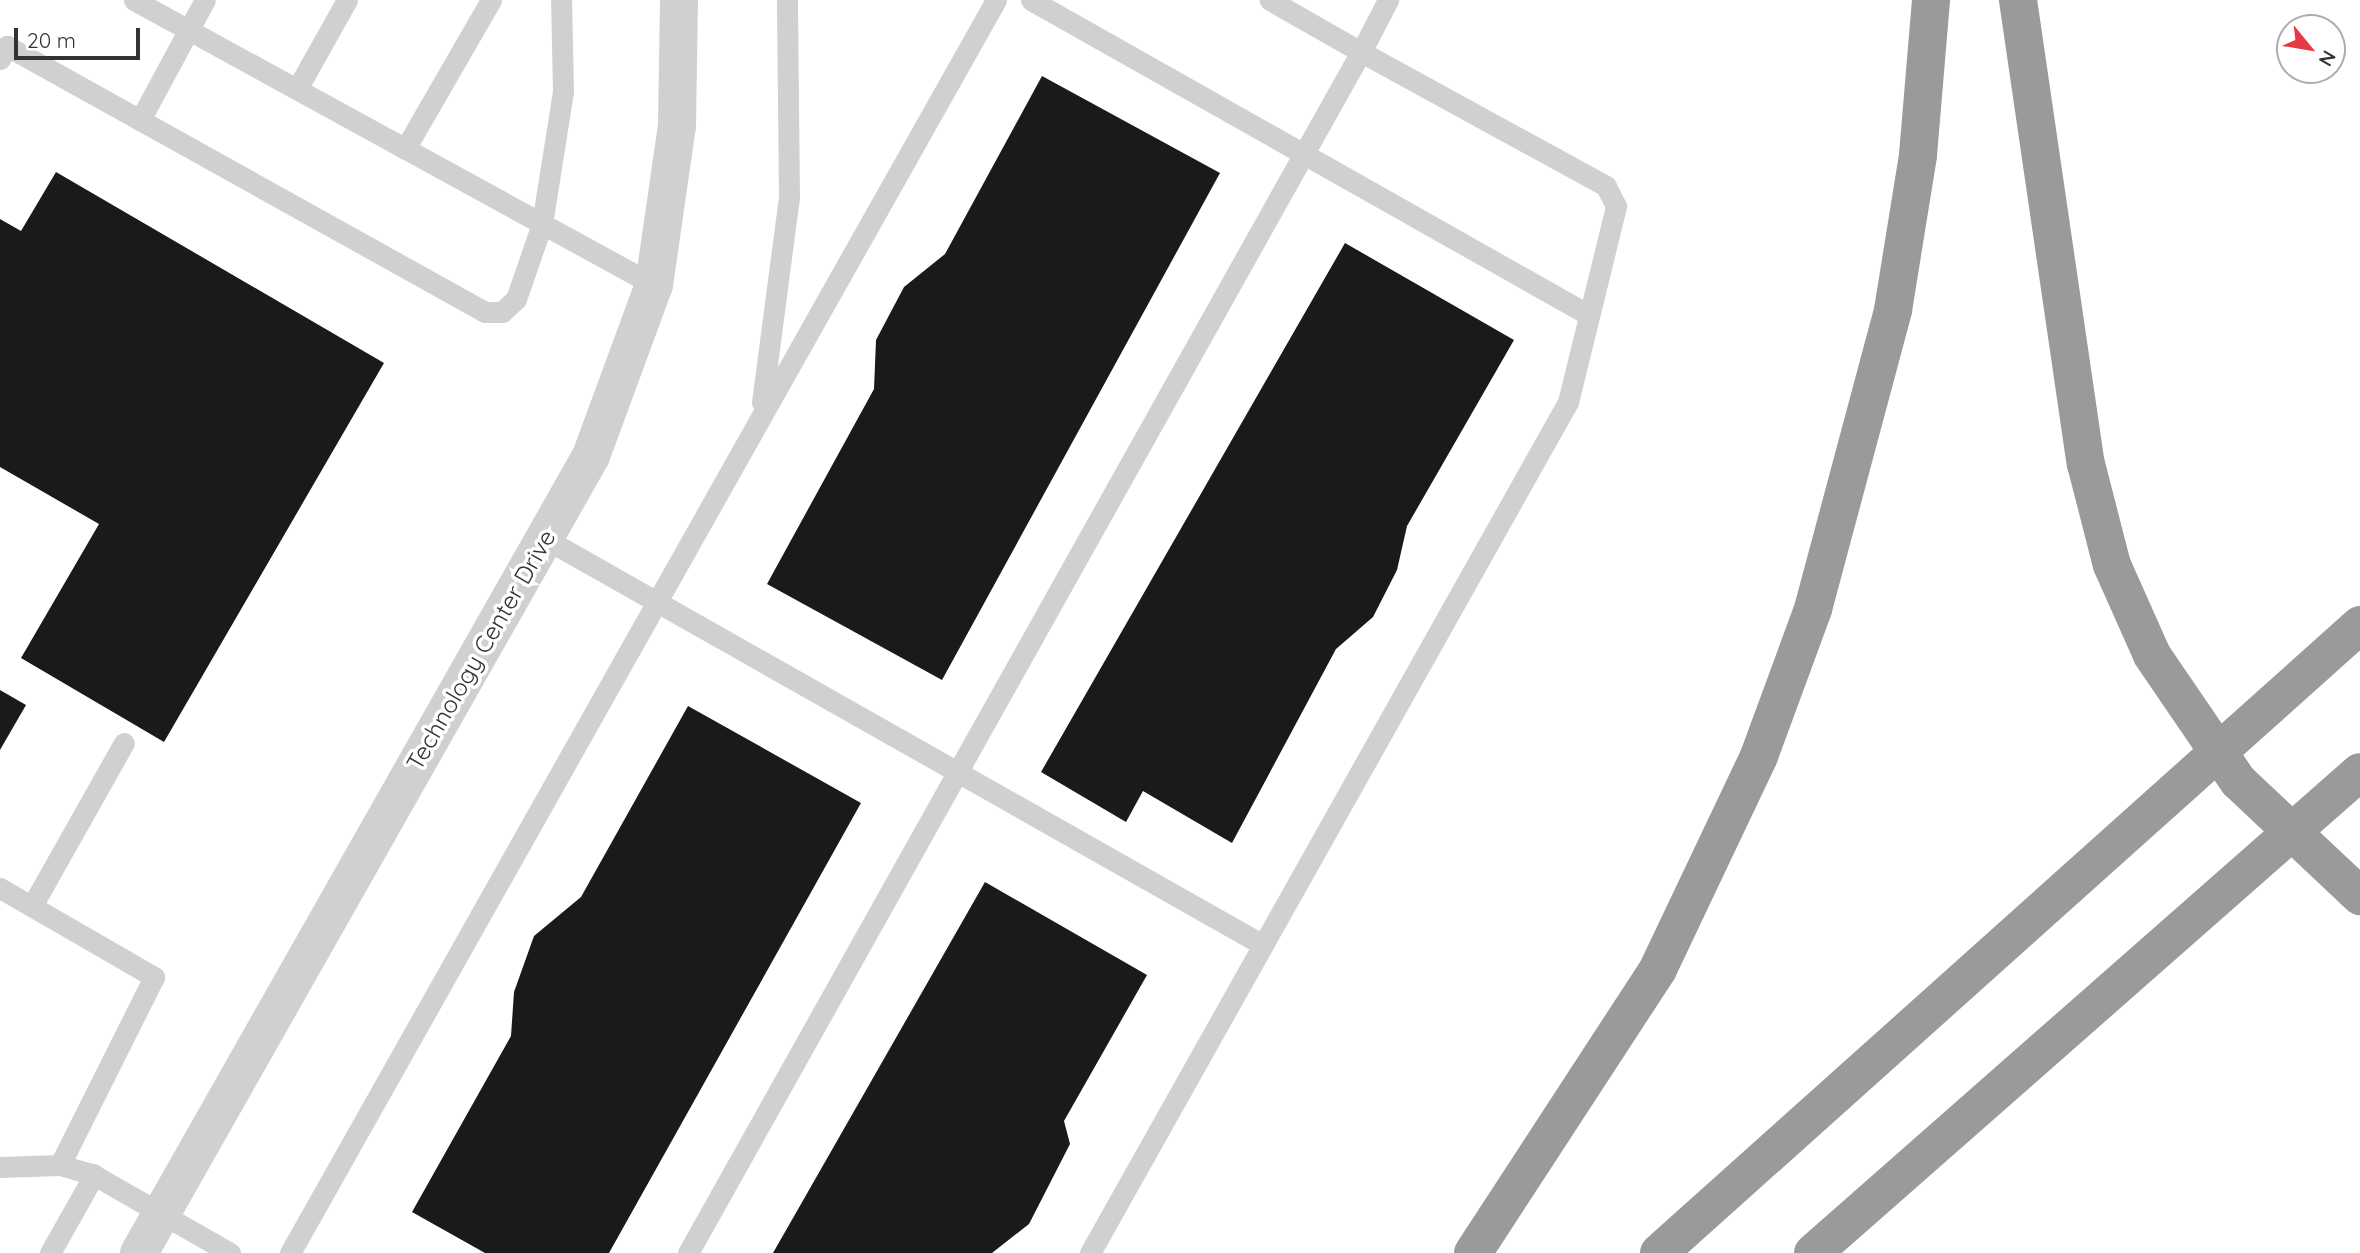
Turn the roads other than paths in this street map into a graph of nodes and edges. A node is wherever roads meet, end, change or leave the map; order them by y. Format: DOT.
graph roads {
  1 [pos="134,0"];
  2 [pos="205,0"];
  3 [pos="348,0"];
  4 [pos="491,0"];
  5 [pos="561,0"];
  6 [pos="679,0"];
  7 [pos="787,0"];
  8 [pos="996,0"];
  9 [pos="1031,0"];
  10 [pos="1270,0"];
  11 [pos="1388,0"];
  12 [pos="1931,0"];
  13 [pos="2018,0"];
  14 [pos="189,30"];
  15 [pos="2,49"];
  16 [pos="1361,52"];
  17 [pos="297,89"];
  18 [pos="140,120"];
  19 [pos="405,149"];
  20 [pos="1305,157"];
  21 [pos="542,224"];
  22 [pos="654,285"];
  23 [pos="1588,314"];
  24 [pos="760,415"];
  25 [pos="544,538"];
  26 [pos="656,601"];
  27 [pos="2360,625"];
  28 [pos="124,743"];
  29 [pos="961,771"];
  30 [pos="2360,772"];
  31 [pos="0,888"];
  32 [pos="2360,896"];
  33 [pos="32,906"];
  34 [pos="1263,945"];
  35 [pos="60,1166"];
  36 [pos="0,1167"];
  37 [pos="94,1175"];
  38 [pos="161,1214"];
  39 [pos="50,1253"];
  40 [pos="139,1253"];
  41 [pos="230,1253"];
  42 [pos="290,1253"];
  43 [pos="688,1253"];
  44 [pos="1090,1253"];
  45 [pos="1473,1253"];
  46 [pos="1659,1253"];
  47 [pos="1813,1253"];
  1 -- 14 [label="lane"];
  2 -- 14 [label="lane"];
  3 -- 17 [label="lane"];
  4 -- 19 [label="lane"];
  5 -- 21 [label="lane"];
  6 -- 22 [label="street, Technology Center Drive"];
  7 -- 24 [label="lane"];
  8 -- 24 [label="lane"];
  9 -- 20 [label="lane"];
  10 -- 16 [label="lane"];
  11 -- 16 [label="lane"];
  12 -- 45 [label="highway"];
  13 -- 32 [label="highway, bridge"];
  14 -- 17 [label="lane"];
  14 -- 18 [label="lane"];
  15 -- 18 [label="lane"];
  16 -- 20 [label="lane"];
  16 -- 23 [label="lane"];
  17 -- 19 [label="lane"];
  18 -- 21 [label="lane"];
  19 -- 21 [label="lane"];
  20 -- 23 [label="lane"];
  20 -- 29 [label="lane"];
  21 -- 22 [label="lane"];
  22 -- 25 [label="street, Technology Center Drive"];
  23 -- 34 [label="lane"];
  24 -- 26 [label="lane"];
  25 -- 26 [label="lane"];
  25 -- 38 [label="street, Technology Center Drive"];
  26 -- 29 [label="lane"];
  26 -- 42 [label="lane"];
  27 -- 46 [label="highway"];
  28 -- 33 [label="lane"];
  29 -- 34 [label="lane"];
  29 -- 43 [label="lane"];
  30 -- 47 [label="highway"];
  31 -- 33 [label="lane"];
  33 -- 35 [label="lane"];
  34 -- 44 [label="lane"];
  35 -- 36 [label="lane"];
  35 -- 37 [label="lane"];
  37 -- 38 [label="lane"];
  37 -- 39 [label="lane"];
  38 -- 40 [label="street, Technology Center Drive"];
  38 -- 41 [label="lane"];
}
